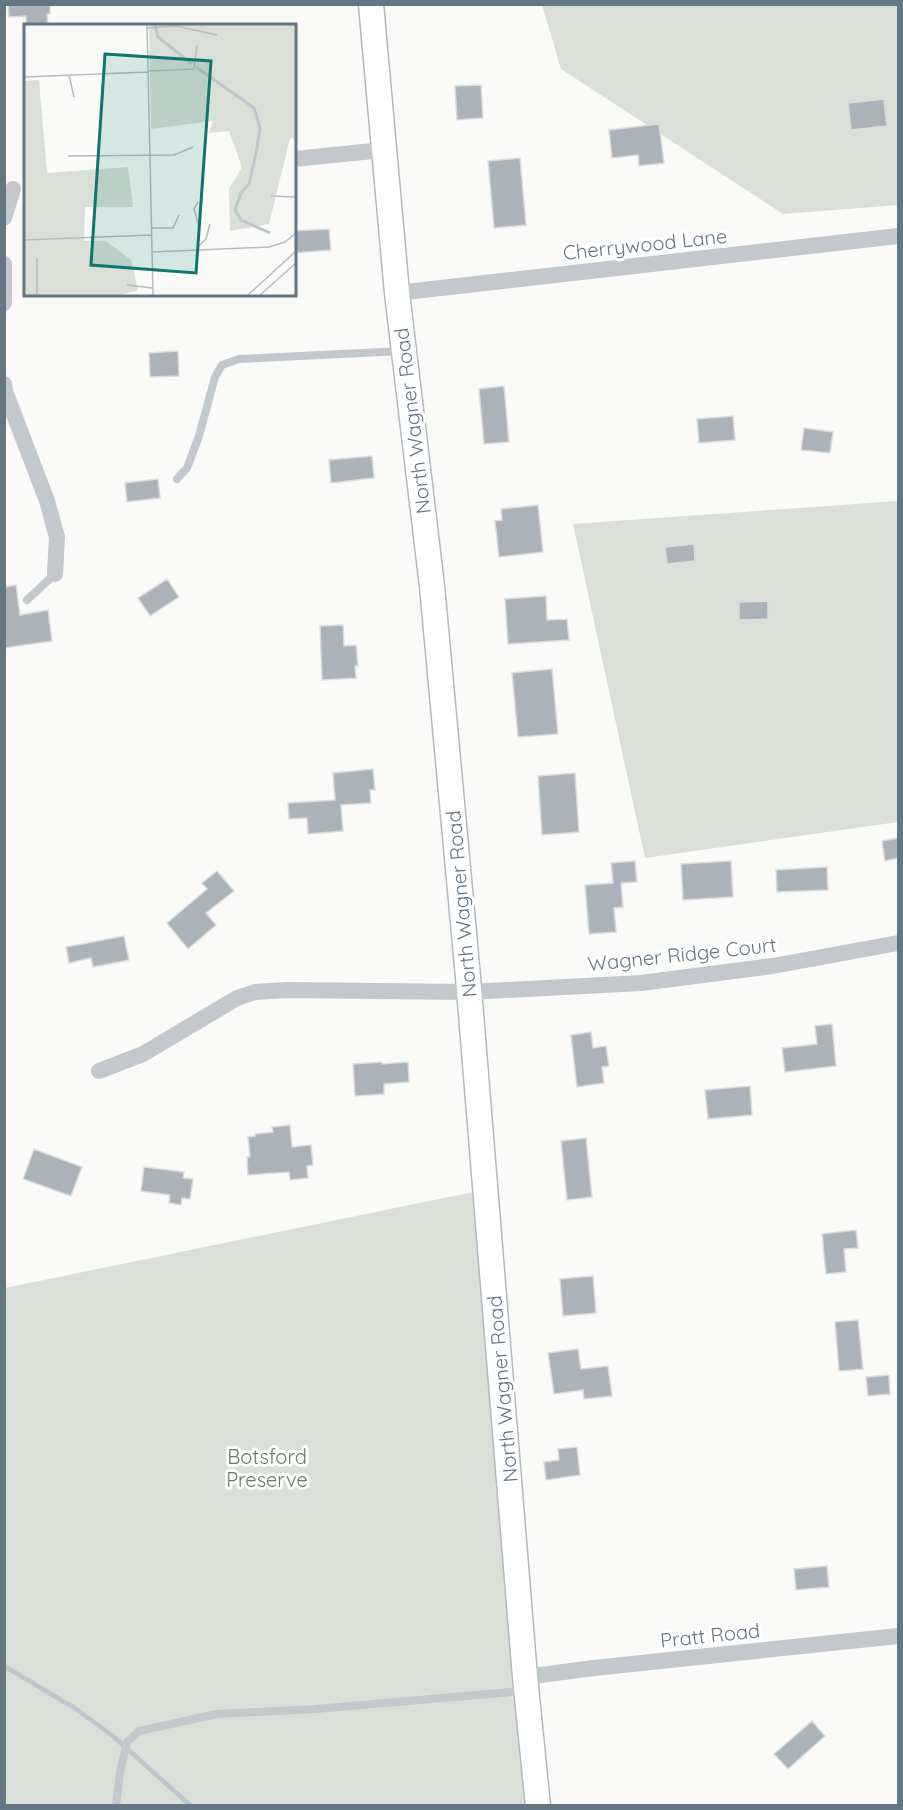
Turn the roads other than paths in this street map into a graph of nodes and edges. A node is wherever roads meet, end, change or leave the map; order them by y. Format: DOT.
graph roads {
  1 [pos="371,4"];
  2 [pos="383,150"];
  3 [pos="296,159"];
  4 [pos="14,189"];
  5 [pos="4,218"];
  6 [pos="898,236"];
  7 [pos="4,264"];
  8 [pos="397,293"];
  9 [pos="4,303"];
  10 [pos="403,351"];
  11 [pos="4,384"];
  12 [pos="177,479"];
  13 [pos="56,574"];
  14 [pos="27,600"];
  15 [pos="898,944"];
  16 [pos="469,992"];
  17 [pos="99,1071"];
  18 [pos="898,1636"];
  19 [pos="526,1684"];
  20 [pos="116,1806"];
  21 [pos="538,1806"];
  1 -- 2 [label="main road, North Wagner Road"];
  2 -- 3 [label="street"];
  2 -- 8 [label="main road, North Wagner Road"];
  4 -- 5 [label="street"];
  6 -- 8 [label="street, Cherrywood Lane"];
  7 -- 9 [label="street"];
  8 -- 10 [label="main road, North Wagner Road"];
  10 -- 12 [label="lane"];
  10 -- 16 [label="main road, North Wagner Road"];
  11 -- 13 [label="street"];
  13 -- 14 [label="lane"];
  15 -- 16 [label="street, Wagner Ridge Court"];
  16 -- 17 [label="street, Wagner Ridge Court"];
  16 -- 19 [label="main road, North Wagner Road"];
  18 -- 19 [label="street, Pratt Road"];
  19 -- 20 [label="lane"];
  19 -- 21 [label="main road, North Wagner Road"];
}
